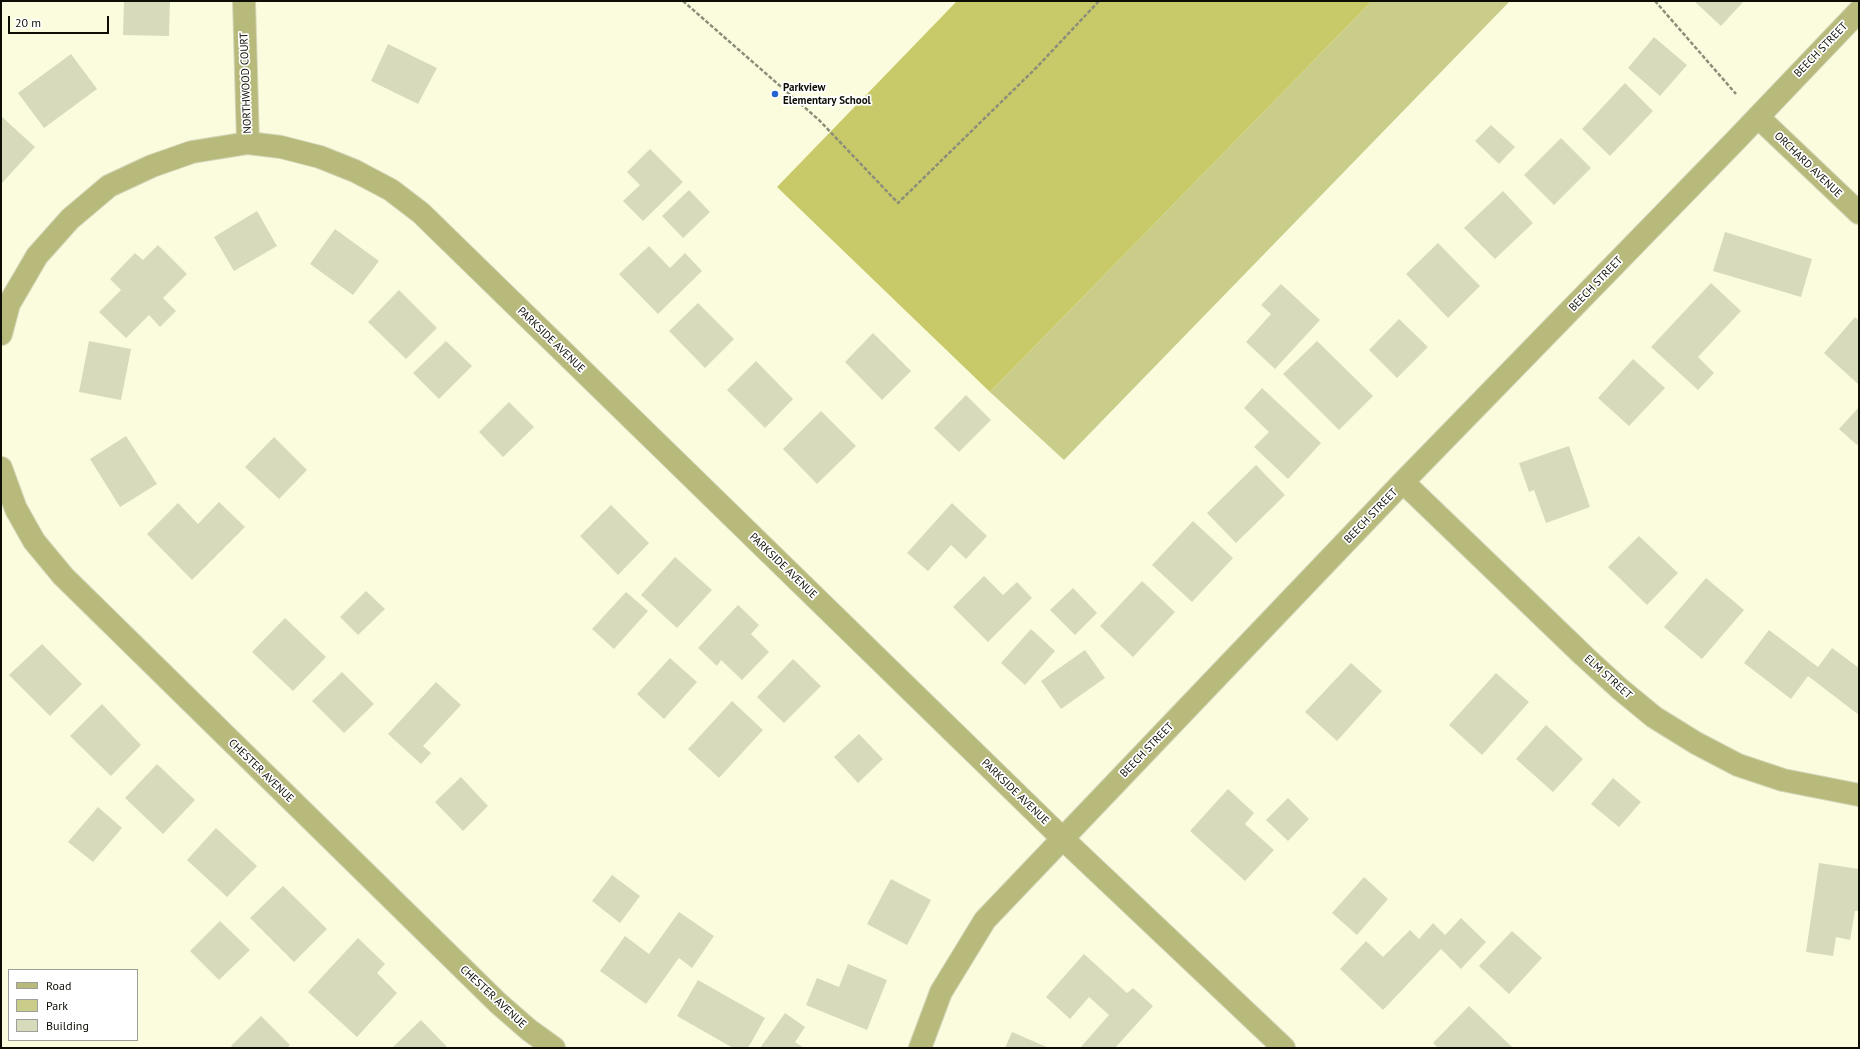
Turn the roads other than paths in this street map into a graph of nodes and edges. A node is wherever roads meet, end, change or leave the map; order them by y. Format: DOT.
graph roads {
  1 [pos="244,1"];
  2 [pos="1859,11"];
  3 [pos="1758,117"];
  4 [pos="248,143"];
  5 [pos="1859,213"];
  6 [pos="1,334"];
  7 [pos="1,468"];
  8 [pos="1403,482"];
  9 [pos="1859,795"];
  10 [pos="1062,838"];
  11 [pos="554,1048"];
  12 [pos="920,1048"];
  13 [pos="1284,1048"];
  1 -- 4 [label="street, NORTHWOOD COURT"];
  2 -- 3 [label="street, BEECH STREET"];
  3 -- 5 [label="street, ORCHARD AVENUE"];
  3 -- 8 [label="street, BEECH STREET"];
  4 -- 6 [label="street, NORTHWOOD COURT"];
  4 -- 10 [label="street, PARKSIDE AVENUE"];
  7 -- 11 [label="street, CHESTER AVENUE"];
  8 -- 9 [label="street, ELM STREET"];
  8 -- 10 [label="street, BEECH STREET"];
  10 -- 12 [label="street, BEECH STREET"];
  10 -- 13 [label="street, PARKSIDE AVENUE"];
}
